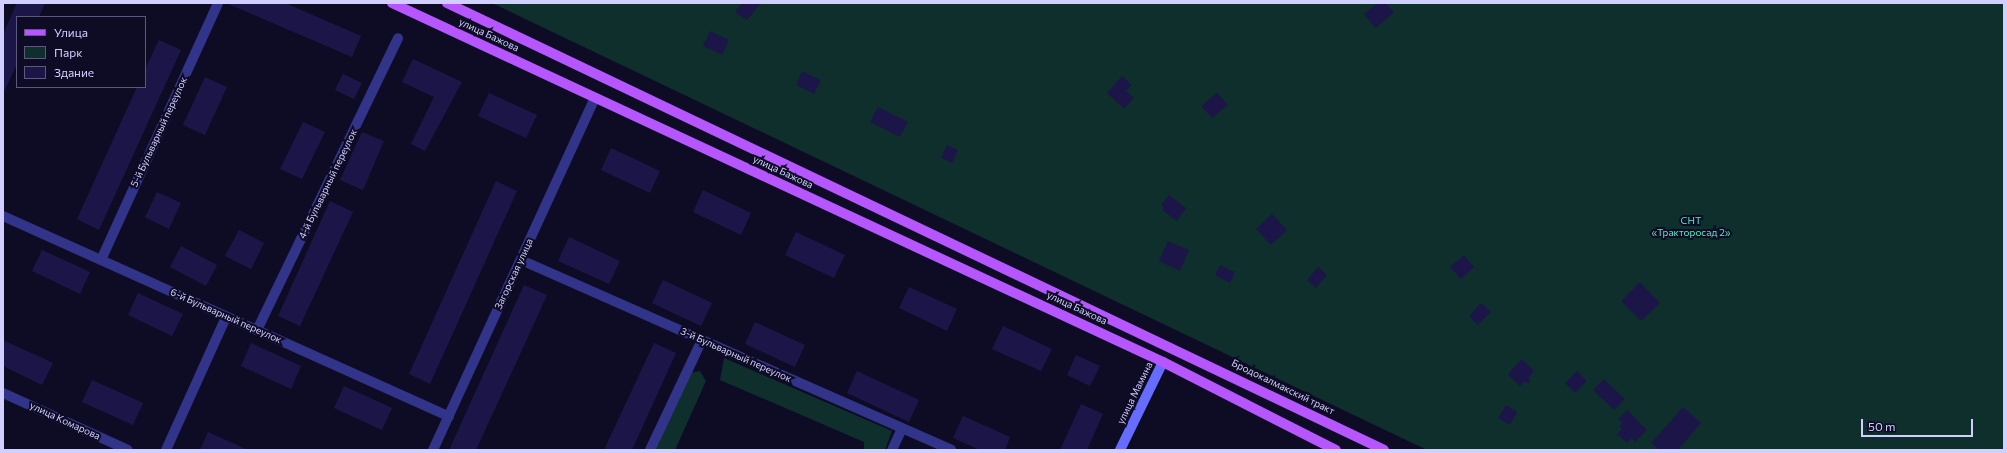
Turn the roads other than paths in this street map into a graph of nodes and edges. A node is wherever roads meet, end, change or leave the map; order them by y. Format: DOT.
graph roads {
  1 [pos="218,3"];
  2 [pos="392,3"];
  3 [pos="447,3"];
  4 [pos="398,38"];
  5 [pos="595,98"];
  6 [pos="3,216"];
  7 [pos="101,260"];
  8 [pos="521,260"];
  9 [pos="226,317"];
  10 [pos="257,330"];
  11 [pos="702,340"];
  12 [pos="1171,347"];
  13 [pos="1163,362"];
  14 [pos="3,393"];
  15 [pos="449,416"];
  16 [pos="902,429"];
  17 [pos="112,447"];
  18 [pos="128,450"];
  19 [pos="166,450"];
  20 [pos="433,450"];
  21 [pos="650,450"];
  22 [pos="892,450"];
  23 [pos="951,450"];
  24 [pos="1120,450"];
  25 [pos="1336,450"];
  26 [pos="1384,450"];
  1 -- 7 [label="street, 5-й Бульварный переулок"];
  2 -- 5 [label="main road, улица Бажова"];
  3 -- 12 [label="main road, улица Бажова"];
  4 -- 10 [label="street, 4-й Бульварный переулок"];
  5 -- 8 [label="street, Загорская улица"];
  5 -- 13 [label="main road, улица Бажова"];
  6 -- 7 [label="street, 6-й Бульварный переулок"];
  7 -- 9 [label="street, 6-й Бульварный переулок"];
  8 -- 11 [label="street, 3-й Бульварный переулок"];
  8 -- 15 [label="street, Загорская улица"];
  9 -- 10 [label="street, 6-й Бульварный переулок"];
  9 -- 19 [label="street"];
  10 -- 15 [label="street, 6-й Бульварный переулок"];
  11 -- 16 [label="street, 3-й Бульварный переулок"];
  11 -- 21 [label="street"];
  12 -- 13 [label="main road, улица Мамина"];
  12 -- 26 [label="main road, Бродокалмакский тракт"];
  13 -- 24 [label="main road, улица Мамина"];
  13 -- 25 [label="main road"];
  14 -- 17 [label="street, улица Комарова"];
  15 -- 20 [label="street, Загорская улица"];
  16 -- 22 [label="street"];
  16 -- 23 [label="street, 3-й Бульварный переулок"];
  17 -- 18 [label="street, улица Комарова"];
}
